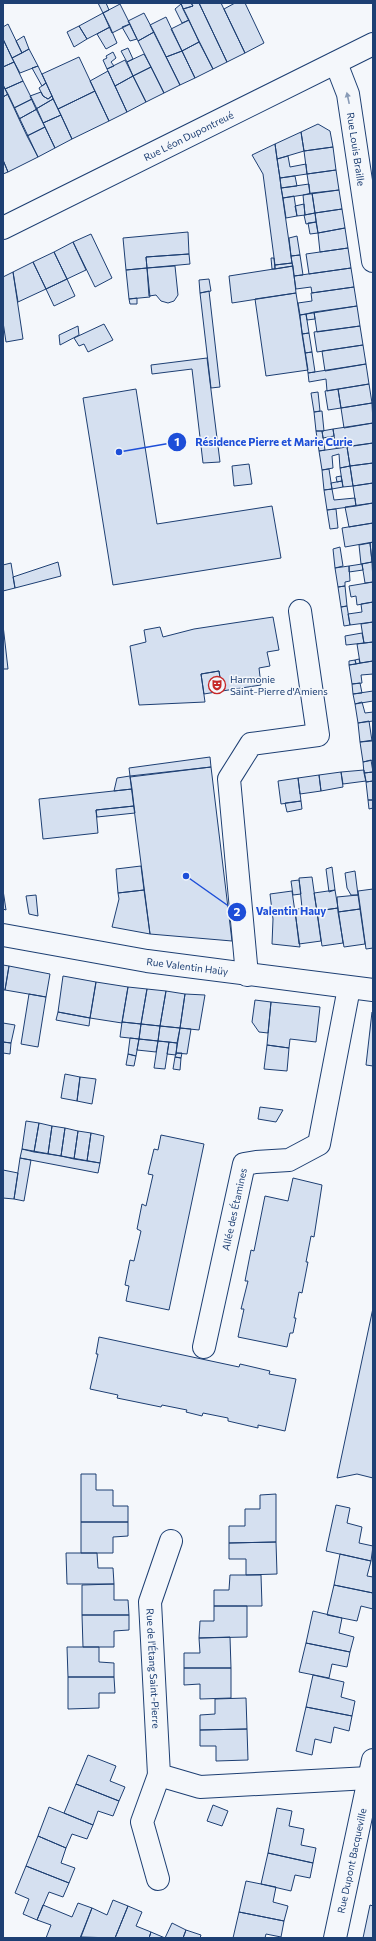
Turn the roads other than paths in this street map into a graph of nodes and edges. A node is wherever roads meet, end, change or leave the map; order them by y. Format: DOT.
graph roads {
  1 [pos="373,44"];
  2 [pos="336,63"];
  3 [pos="3,228"];
  4 [pos="373,261"];
  5 [pos="300,612"];
  6 [pos="3,935"];
  7 [pos="247,975"];
  8 [pos="349,988"];
  9 [pos="373,990"];
  10 [pos="204,1347"];
  11 [pos="171,1541"];
  12 [pos="371,1769"];
  13 [pos="159,1774"];
  14 [pos="158,1879"];
  15 [pos="335,1938"];
  1 -- 2 [label="street, Rue Léon Dupontreué"];
  2 -- 3 [label="street, Rue Léon Dupontreué"];
  4 -- 2 [label="street, Rue Louis Braille, one-way"];
  5 -- 7 [label="street"];
  6 -- 7 [label="street, Rue Valentin Haüy"];
  7 -- 8 [label="street, Rue Valentin Haüy"];
  8 -- 9 [label="street, Rue Valentin Haüy"];
  8 -- 10 [label="street, Allée des Étamines"];
  11 -- 13 [label="street, Rue de l'Étang Saint-Pierre"];
  12 -- 13 [label="street"];
  12 -- 15 [label="street, Rue Dupont Bacqueville"];
  13 -- 14 [label="street, Rue de l'Étang Saint-Pierre"];
}
